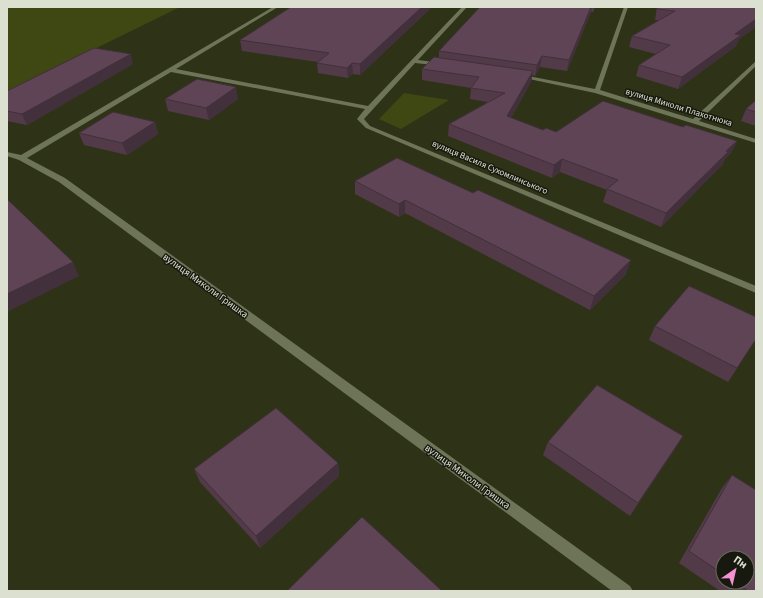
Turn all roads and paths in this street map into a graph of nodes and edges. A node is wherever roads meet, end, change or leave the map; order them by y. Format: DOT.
graph roads {
  1 [pos="276,7"];
  2 [pos="465,7"];
  3 [pos="626,7"];
  4 [pos="413,61"];
  5 [pos="756,63"];
  6 [pos="444,66"];
  7 [pos="171,70"];
  8 [pos="514,76"];
  9 [pos="597,92"];
  10 [pos="369,108"];
  11 [pos="694,122"];
  12 [pos="756,141"];
  13 [pos="7,154"];
  14 [pos="22,158"];
  15 [pos="756,290"];
  16 [pos="625,591"];
  1 -- 7 [label="street"];
  2 -- 4 [label="street, вулиця Василя Сухомлинського"];
  3 -- 9 [label="street"];
  4 -- 6 [label="street"];
  4 -- 10 [label="street, вулиця Василя Сухомлинського"];
  5 -- 11 [label="street"];
  7 -- 10 [label="street"];
  7 -- 14 [label="street"];
  8 -- 9 [label="street, вулиця Миколи Плахотнюка"];
  9 -- 11 [label="street, вулиця Миколи Плахотнюка"];
  10 -- 15 [label="street, вулиця Василя Сухомлинського"];
  11 -- 12 [label="street, вулиця Миколи Плахотнюка"];
  13 -- 14 [label="street, вулиця Миколи Гришка"];
  14 -- 16 [label="street, вулиця Миколи Гришка"];
}
